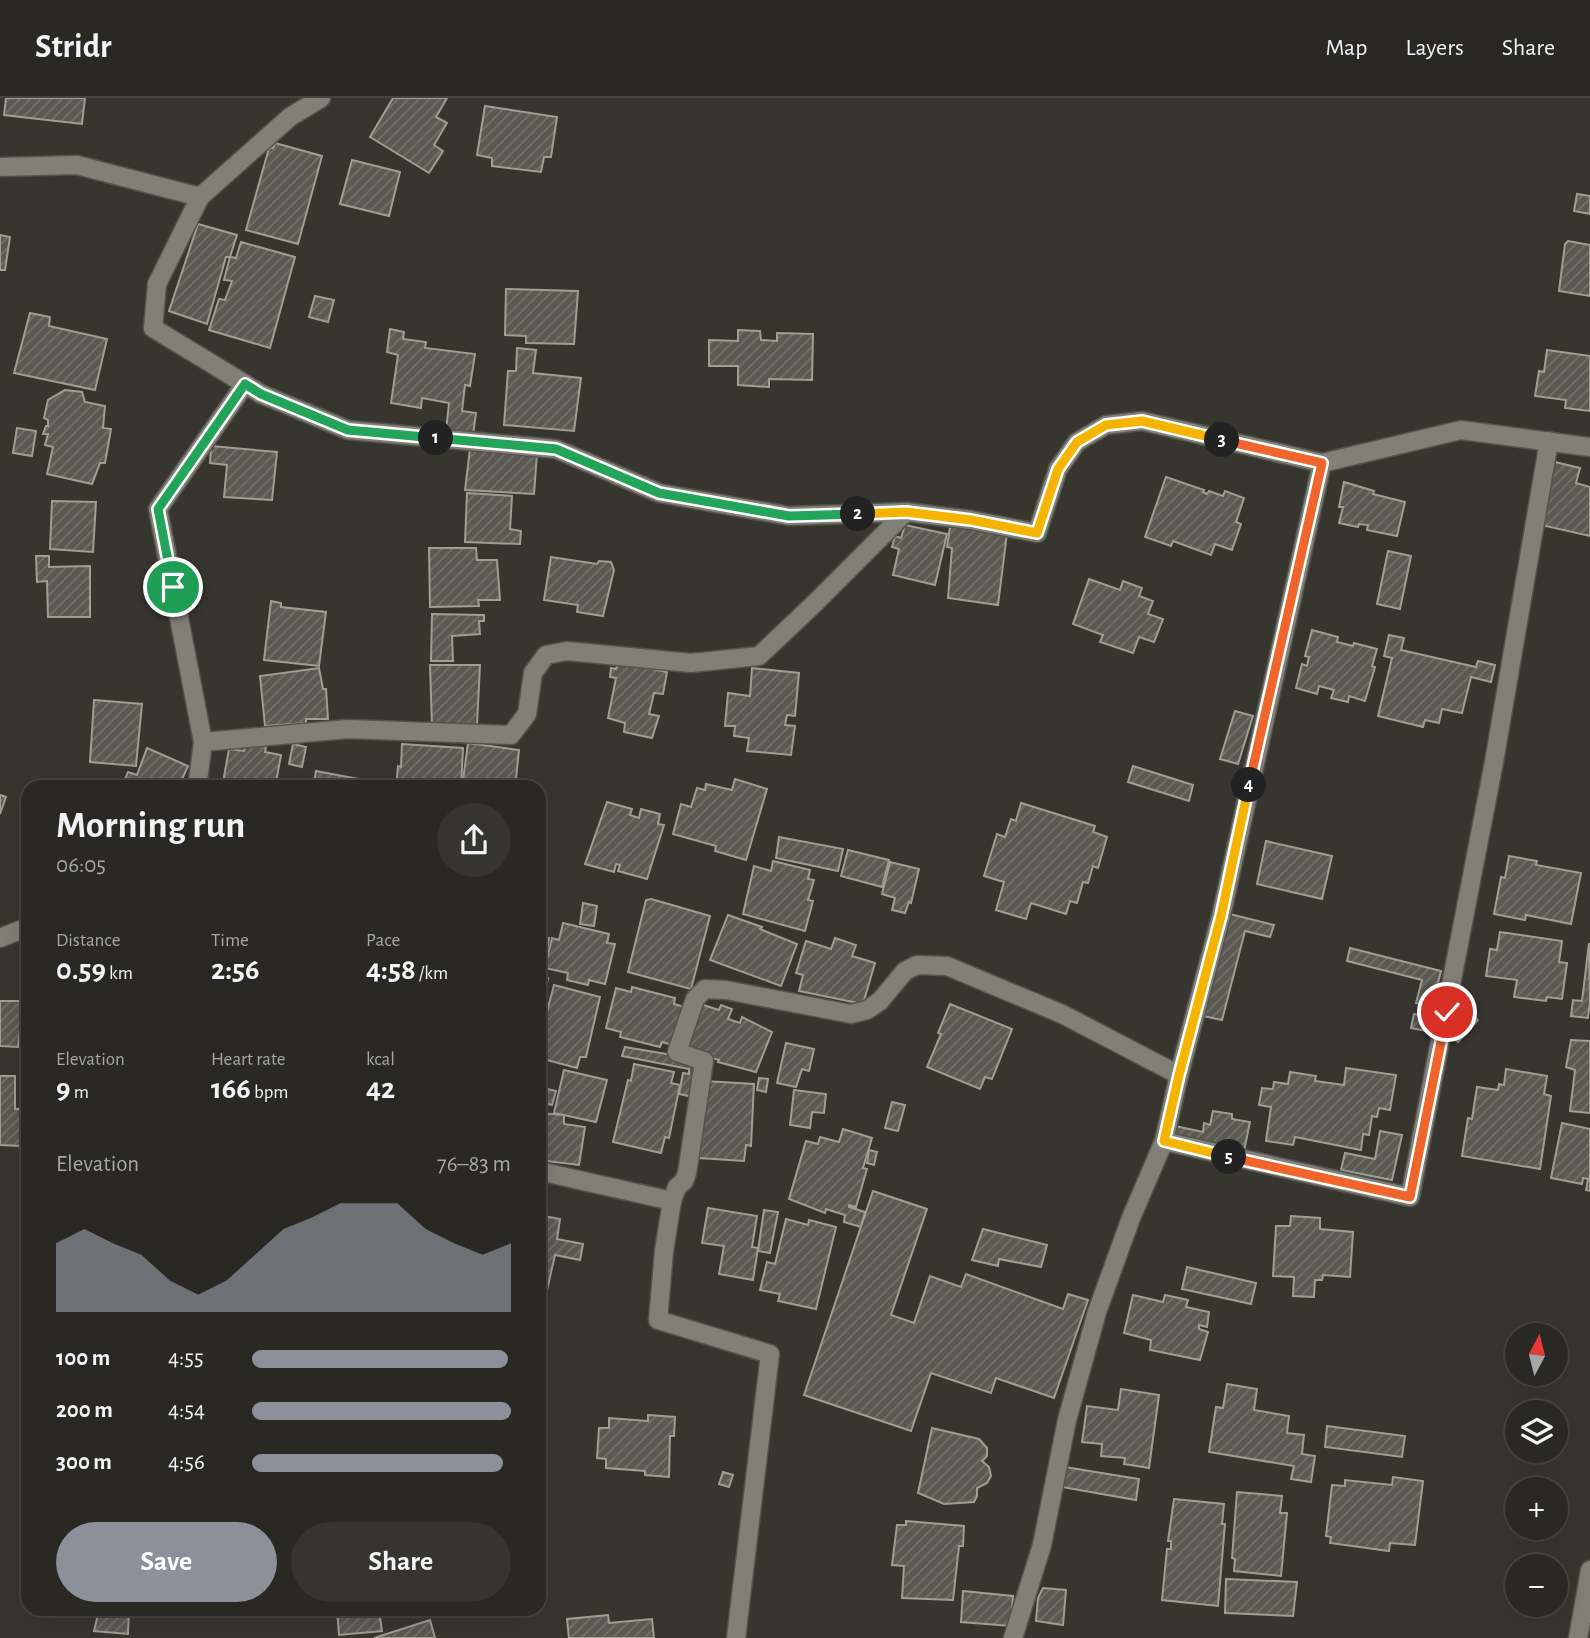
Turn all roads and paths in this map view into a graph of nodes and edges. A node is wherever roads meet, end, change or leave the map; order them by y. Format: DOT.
graph roads {
  1 [pos="321,98"];
  2 [pos="0,167"];
  3 [pos="200,197"];
  4 [pos="245,384"];
  5 [pos="1549,441"];
  6 [pos="1590,447"];
  7 [pos="1322,463"];
  8 [pos="906,512"];
  9 [pos="203,742"];
  10 [pos="198,780"];
  11 [pos="21,930"];
  12 [pos="0,938"];
  13 [pos="1179,1075"];
  14 [pos="1164,1141"];
  15 [pos="546,1173"];
  16 [pos="672,1201"];
  17 [pos="1590,1570"];
  18 [pos="736,1638"];
  19 [pos="1013,1638"];
  20 [pos="1578,1638"];
  1 -- 3 [label="street"];
  2 -- 3 [label="street"];
  3 -- 4 [label="street"];
  4 -- 8 [label="street"];
  4 -- 9 [label="street"];
  5 -- 6 [label="street"];
  5 -- 7 [label="street"];
  5 -- 14 [label="street"];
  7 -- 8 [label="street"];
  7 -- 13 [label="street"];
  8 -- 9 [label="street"];
  9 -- 10 [label="street"];
  11 -- 12 [label="street"];
  13 -- 14 [label="street"];
  13 -- 16 [label="street"];
  14 -- 19 [label="street"];
  15 -- 16 [label="street"];
  16 -- 18 [label="street"];
  17 -- 20 [label="street"];
}
